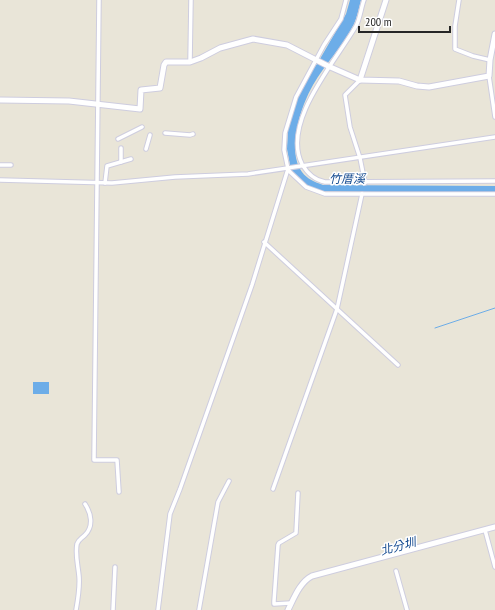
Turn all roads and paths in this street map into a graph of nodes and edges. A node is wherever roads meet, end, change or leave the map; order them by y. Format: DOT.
graph roads {
  1 [pos="99,0"];
  2 [pos="191,0"];
  3 [pos="346,0"];
  4 [pos="364,0"];
  5 [pos="386,0"];
  6 [pos="459,0"];
  7 [pos="495,34"];
  8 [pos="316,60"];
  9 [pos="490,60"];
  10 [pos="190,62"];
  11 [pos="329,66"];
  12 [pos="489,76"];
  13 [pos="360,80"];
  14 [pos="0,100"];
  15 [pos="98,105"];
  16 [pos="495,117"];
  17 [pos="142,127"];
  18 [pos="165,133"];
  19 [pos="194,134"];
  20 [pos="150,135"];
  21 [pos="495,136"];
  22 [pos="118,139"];
  23 [pos="121,148"];
  24 [pos="146,149"];
  25 [pos="360,158"];
  26 [pos="131,159"];
  27 [pos="121,162"];
  28 [pos="0,165"];
  29 [pos="11,165"];
  30 [pos="303,166"];
  31 [pos="288,168"];
  32 [pos="0,180"];
  33 [pos="495,181"];
  34 [pos="97,183"];
  35 [pos="106,183"];
  36 [pos="365,183"];
  37 [pos="362,194"];
  38 [pos="495,194"];
  39 [pos="264,242"];
  40 [pos="337,310"];
  41 [pos="398,365"];
  42 [pos="229,481"];
  43 [pos="273,489"];
  44 [pos="119,492"];
  45 [pos="298,492"];
  46 [pos="85,504"];
  47 [pos="495,527"];
  48 [pos="486,531"];
  49 [pos="115,567"];
  50 [pos="495,567"];
  51 [pos="396,570"];
  52 [pos="291,603"];
  53 [pos="76,610"];
  54 [pos="113,610"];
  55 [pos="158,610"];
  56 [pos="199,610"];
  57 [pos="288,610"];
  58 [pos="407,610"];
  1 -- 15 [label="street"];
  2 -- 10 [label="street"];
  3 -- 8 [label="street"];
  4 -- 11 [label="street"];
  5 -- 13 [label="street"];
  6 -- 9 [label="street"];
  7 -- 9 [label="street"];
  8 -- 10 [label="street"];
  8 -- 11 [label="street"];
  8 -- 31 [label="street"];
  9 -- 12 [label="street"];
  10 -- 15 [label="street"];
  11 -- 13 [label="street"];
  11 -- 30 [label="street"];
  12 -- 13 [label="street"];
  12 -- 16 [label="street"];
  13 -- 25 [label="street"];
  14 -- 15 [label="street"];
  15 -- 34 [label="street"];
  17 -- 22 [label="street"];
  18 -- 19 [label="street"];
  20 -- 24 [label="street"];
  21 -- 25 [label="street"];
  23 -- 27 [label="street"];
  25 -- 30 [label="street"];
  25 -- 36 [label="street"];
  26 -- 27 [label="street"];
  27 -- 35 [label="street"];
  28 -- 29 [label="street"];
  30 -- 31 [label="street"];
  30 -- 36 [label="street"];
  31 -- 35 [label="street"];
  31 -- 37 [label="street"];
  31 -- 39 [label="street"];
  32 -- 34 [label="street"];
  33 -- 36 [label="street"];
  34 -- 35 [label="street"];
  34 -- 44 [label="street"];
  37 -- 38 [label="street"];
  37 -- 40 [label="street"];
  39 -- 40 [label="street"];
  39 -- 55 [label="street"];
  40 -- 41 [label="street"];
  40 -- 43 [label="street"];
  42 -- 56 [label="street"];
  45 -- 52 [label="street"];
  46 -- 53 [label="street"];
  47 -- 48 [label="street"];
  48 -- 50 [label="street"];
  48 -- 52 [label="street"];
  49 -- 54 [label="street"];
  51 -- 58 [label="street"];
  52 -- 57 [label="street"];
}
